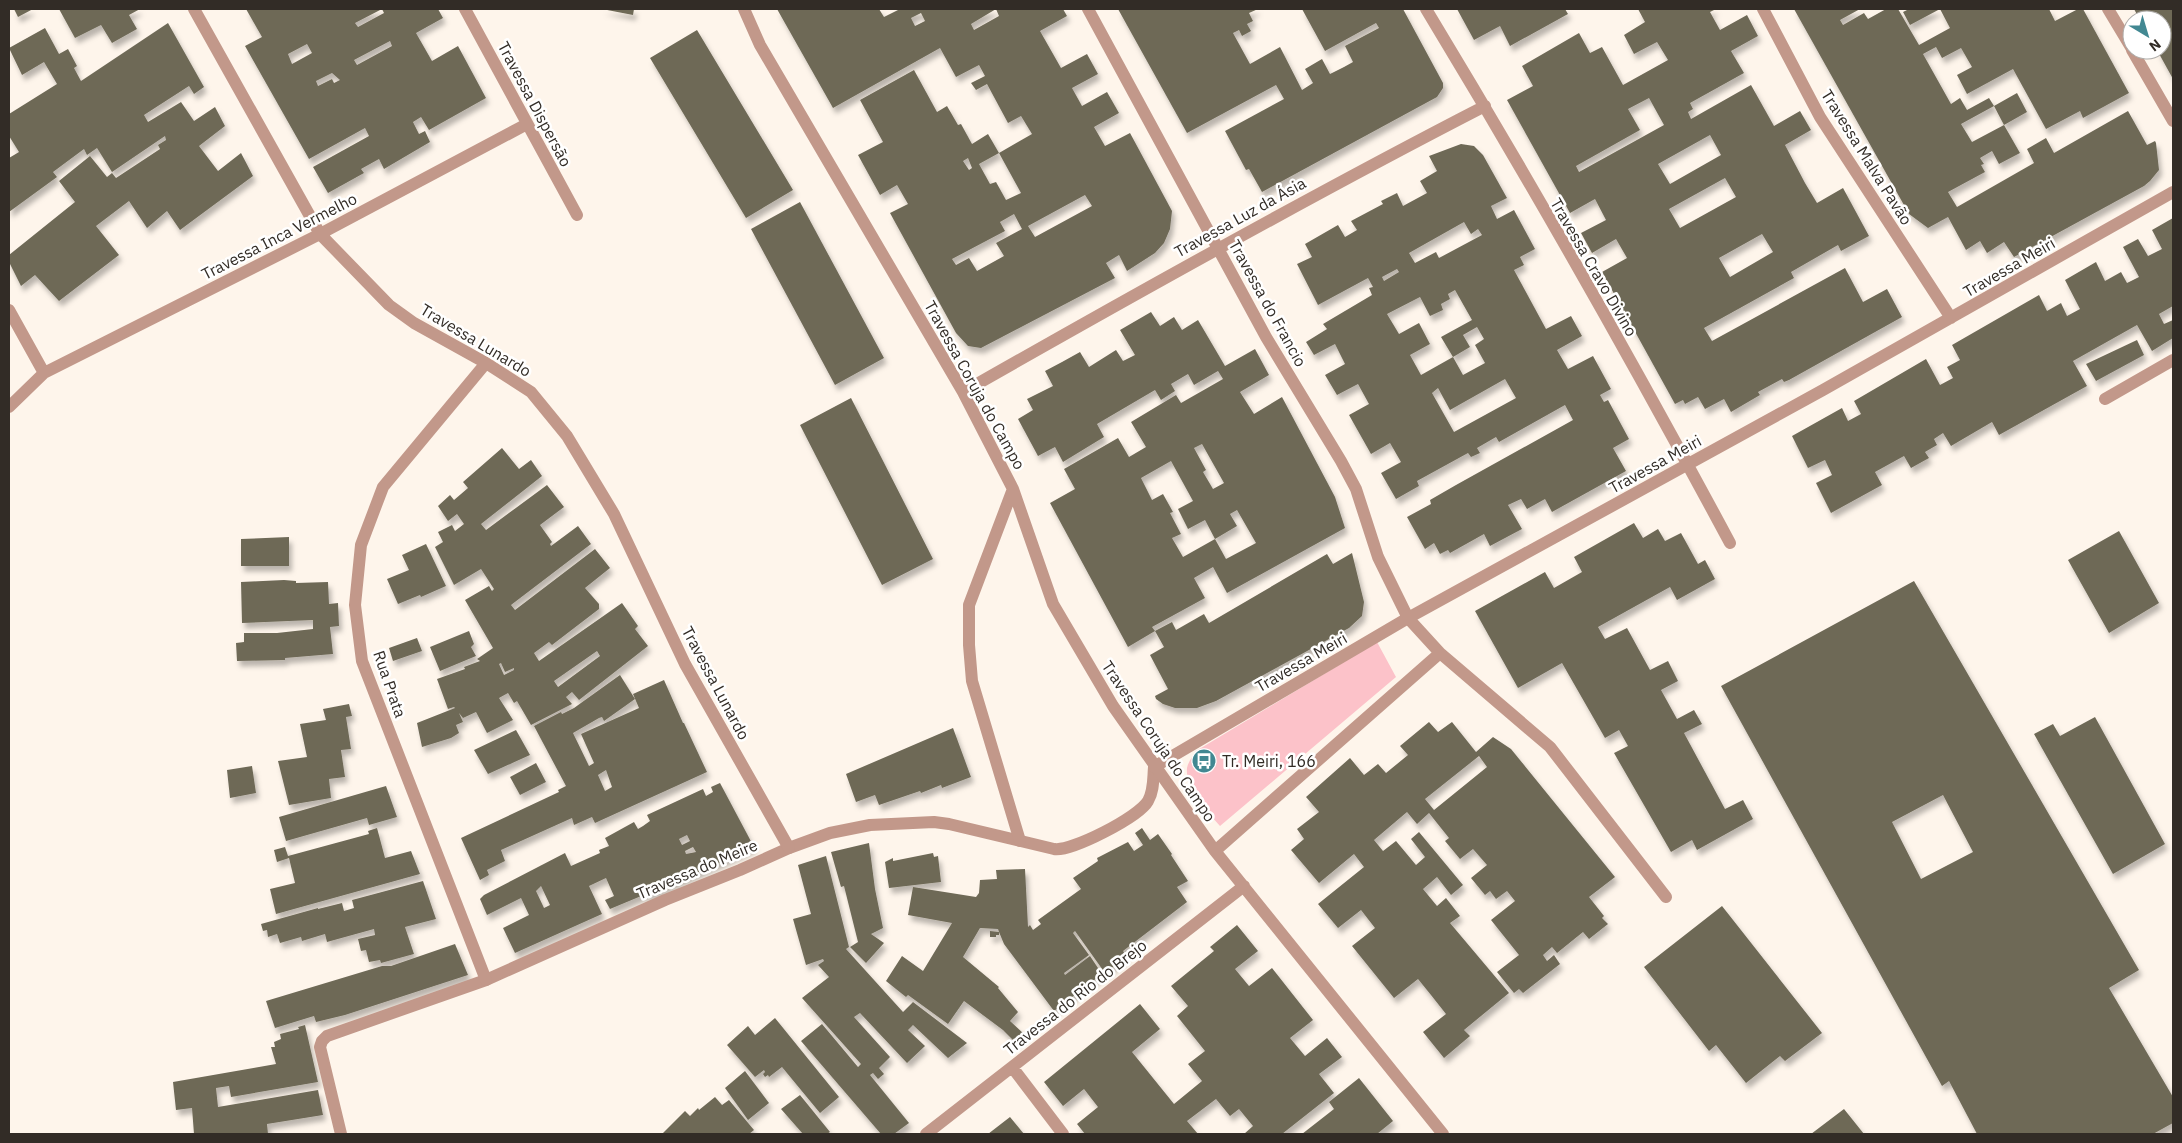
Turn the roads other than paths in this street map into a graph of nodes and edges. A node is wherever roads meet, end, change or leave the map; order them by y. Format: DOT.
graph roads {
  1 [pos="194,9"];
  2 [pos="465,9"];
  3 [pos="744,9"];
  4 [pos="1088,9"];
  5 [pos="1426,9"];
  6 [pos="1763,9"];
  7 [pos="2108,9"];
  8 [pos="2122,33"];
  9 [pos="2138,60"];
  10 [pos="1485,106"];
  11 [pos="2173,121"];
  12 [pos="527,124"];
  13 [pos="2173,192"];
  14 [pos="577,215"];
  15 [pos="320,234"];
  16 [pos="1219,248"];
  17 [pos="9,310"];
  18 [pos="1951,318"];
  19 [pos="2173,360"];
  20 [pos="486,362"];
  21 [pos="44,373"];
  22 [pos="963,392"];
  23 [pos="2105,399"];
  24 [pos="9,407"];
  25 [pos="1688,464"];
  26 [pos="1014,489"];
  27 [pos="1730,543"];
  28 [pos="1408,618"];
  29 [pos="1440,653"];
  30 [pos="1154,767"];
  31 [pos="1020,841"];
  32 [pos="789,848"];
  33 [pos="1215,851"];
  34 [pos="1244,886"];
  35 [pos="1666,897"];
  36 [pos="486,980"];
  37 [pos="1012,1067"];
  38 [pos="341,1134"];
  39 [pos="926,1134"];
  40 [pos="1063,1134"];
  41 [pos="1443,1134"];
  1 -- 15 [label="street, Travessa Lunardo"];
  2 -- 12 [label="street, Travessa Dispersão"];
  3 -- 22 [label="street, Travessa Coruja do Campo"];
  4 -- 16 [label="street, Travessa do Francio"];
  5 -- 10 [label="street, Travessa Cravo Divino"];
  6 -- 18 [label="street, Travessa Malva Pavão"];
  7 -- 8 [label="street"];
  9 -- 11 [label="street"];
  10 -- 16 [label="street, Travessa Luz da Ásia"];
  10 -- 25 [label="street, Travessa Cravo Divino"];
  12 -- 14 [label="street, Travessa Dispersão"];
  12 -- 15 [label="street, Travessa Inca Vermelho"];
  13 -- 18 [label="street, Travessa Meiri"];
  15 -- 20 [label="street, Travessa Lunardo"];
  15 -- 21 [label="street, Travessa Inca Vermelho"];
  16 -- 22 [label="street, Travessa Luz da Ásia"];
  16 -- 28 [label="street, Travessa do Francio"];
  17 -- 21 [label="street"];
  18 -- 25 [label="street, Travessa Meiri"];
  19 -- 23 [label="street"];
  20 -- 32 [label="street, Travessa Lunardo"];
  20 -- 36 [label="street, Rua Prata"];
  21 -- 24 [label="street, Travessa Inca Vermelho"];
  22 -- 26 [label="street, Travessa Coruja do Campo"];
  25 -- 27 [label="street, Travessa Cravo Divino"];
  25 -- 28 [label="street, Travessa Meiri"];
  26 -- 30 [label="street, Travessa Coruja do Campo"];
  26 -- 31 [label="street"];
  28 -- 29 [label="street, Travessa do Francio"];
  28 -- 30 [label="street, Travessa Meiri"];
  29 -- 33 [label="street"];
  29 -- 35 [label="street, Travessa do Francio"];
  30 -- 31 [label="street, Travessa do Meire"];
  30 -- 33 [label="street, Travessa Coruja do Campo"];
  31 -- 32 [label="street, Travessa do Meire"];
  32 -- 36 [label="street, Travessa do Meire"];
  33 -- 34 [label="street, Travessa Coruja do Campo"];
  34 -- 37 [label="street, Travessa do Rio do Brejo"];
  34 -- 41 [label="street, Travessa Coruja do Campo"];
  36 -- 38 [label="street, Travessa do Meire"];
  37 -- 39 [label="street, Travessa do Rio do Brejo"];
  37 -- 40 [label="street"];
}
